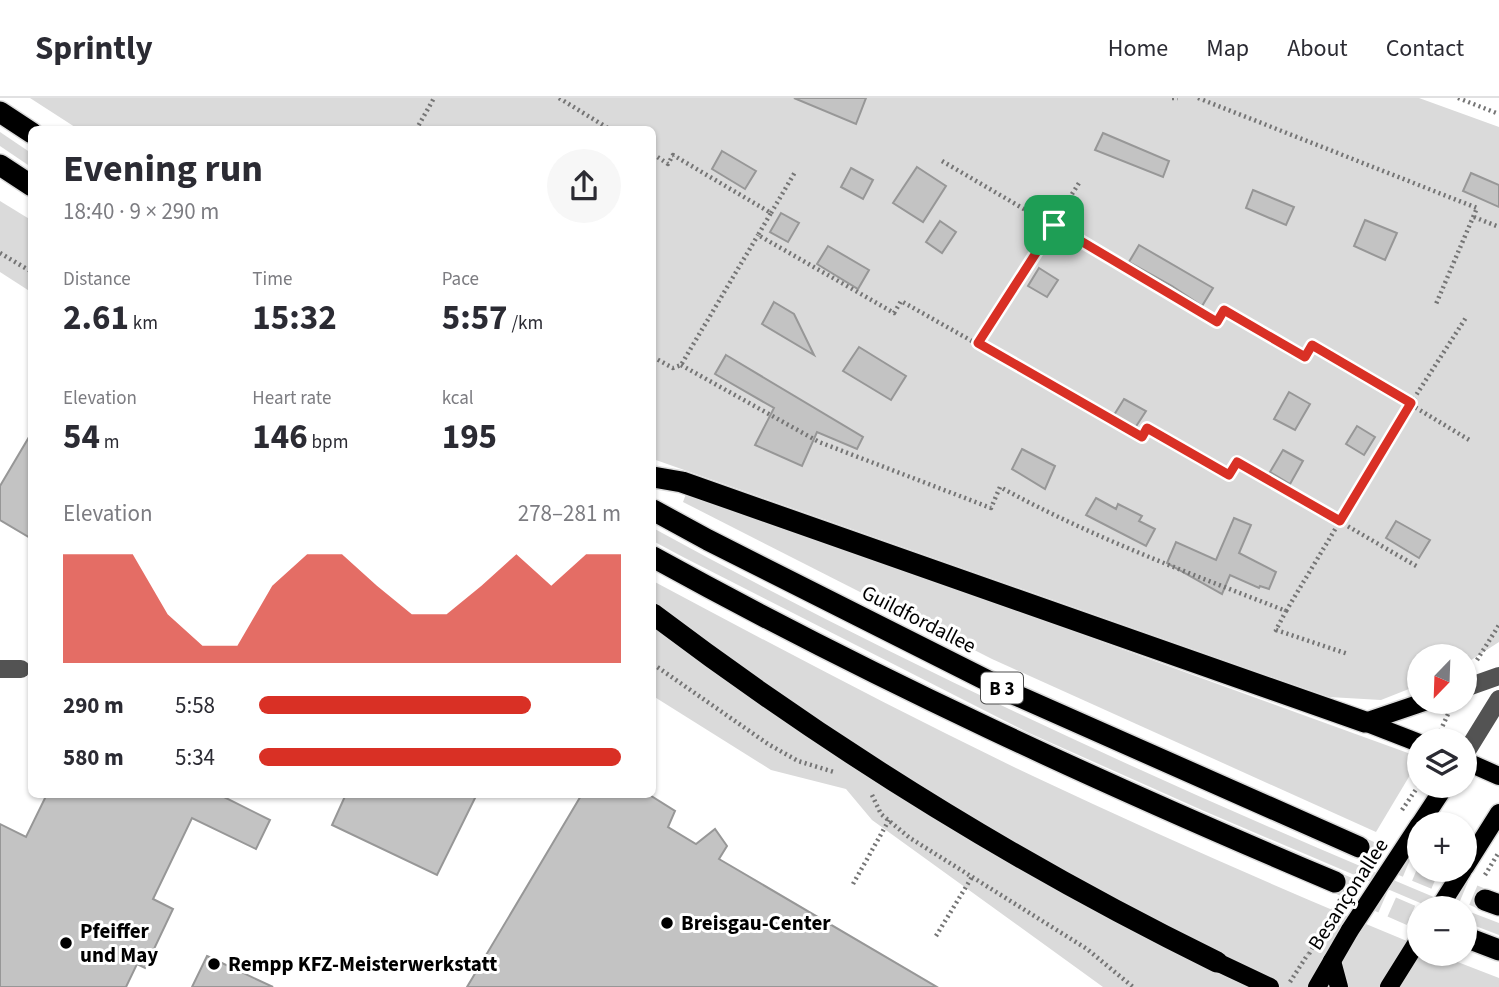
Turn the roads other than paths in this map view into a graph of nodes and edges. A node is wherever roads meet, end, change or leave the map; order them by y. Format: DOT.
graph roads {
  1 [pos="0,112"];
  2 [pos="28,130"];
  3 [pos="0,164"];
  4 [pos="28,183"];
  5 [pos="656,478"];
  6 [pos="656,512"];
  7 [pos="656,558"];
  8 [pos="656,616"];
  9 [pos="0,669"];
  10 [pos="21,669"];
  11 [pos="1499,676"];
  12 [pos="1477,684"];
  13 [pos="1499,699"];
  14 [pos="1407,708"];
  15 [pos="1365,722"];
  16 [pos="1477,735"];
  17 [pos="1407,738"];
  18 [pos="1477,766"];
  19 [pos="1499,776"];
  20 [pos="1495,819"];
  21 [pos="1407,845"];
  22 [pos="1359,847"];
  23 [pos="1477,848"];
  24 [pos="1335,882"];
  25 [pos="1477,942"];
  26 [pos="1499,950"];
  27 [pos="1407,958"];
  28 [pos="1332,961"];
  29 [pos="1217,962"];
  30 [pos="1390,986"];
  31 [pos="1235,987"];
  32 [pos="1270,987"];
  33 [pos="1317,987"];
  34 [pos="1339,987"];
  1 -- 2 [label="highway"];
  3 -- 4 [label="highway"];
  5 -- 15 [label="highway"];
  6 -- 22 [label="highway, Guildfordallee / B 3"];
  7 -- 24 [label="highway, B 3"];
  8 -- 29 [label="highway"];
  9 -- 10 [label="street"];
  11 -- 12 [label="street"];
  13 -- 16 [label="street"];
  14 -- 15 [label="main road"];
  15 -- 17 [label="main road"];
  18 -- 19 [label="main road"];
  20 -- 23 [label="main road"];
  21 -- 28 [label="main road, Besançonallee, bridge"];
  25 -- 26 [label="highway"];
  27 -- 30 [label="main road"];
  28 -- 33 [label="main road, Besançonallee"];
  28 -- 34 [label="main road"];
  29 -- 31 [label="main road"];
  29 -- 32 [label="main road"];
}
